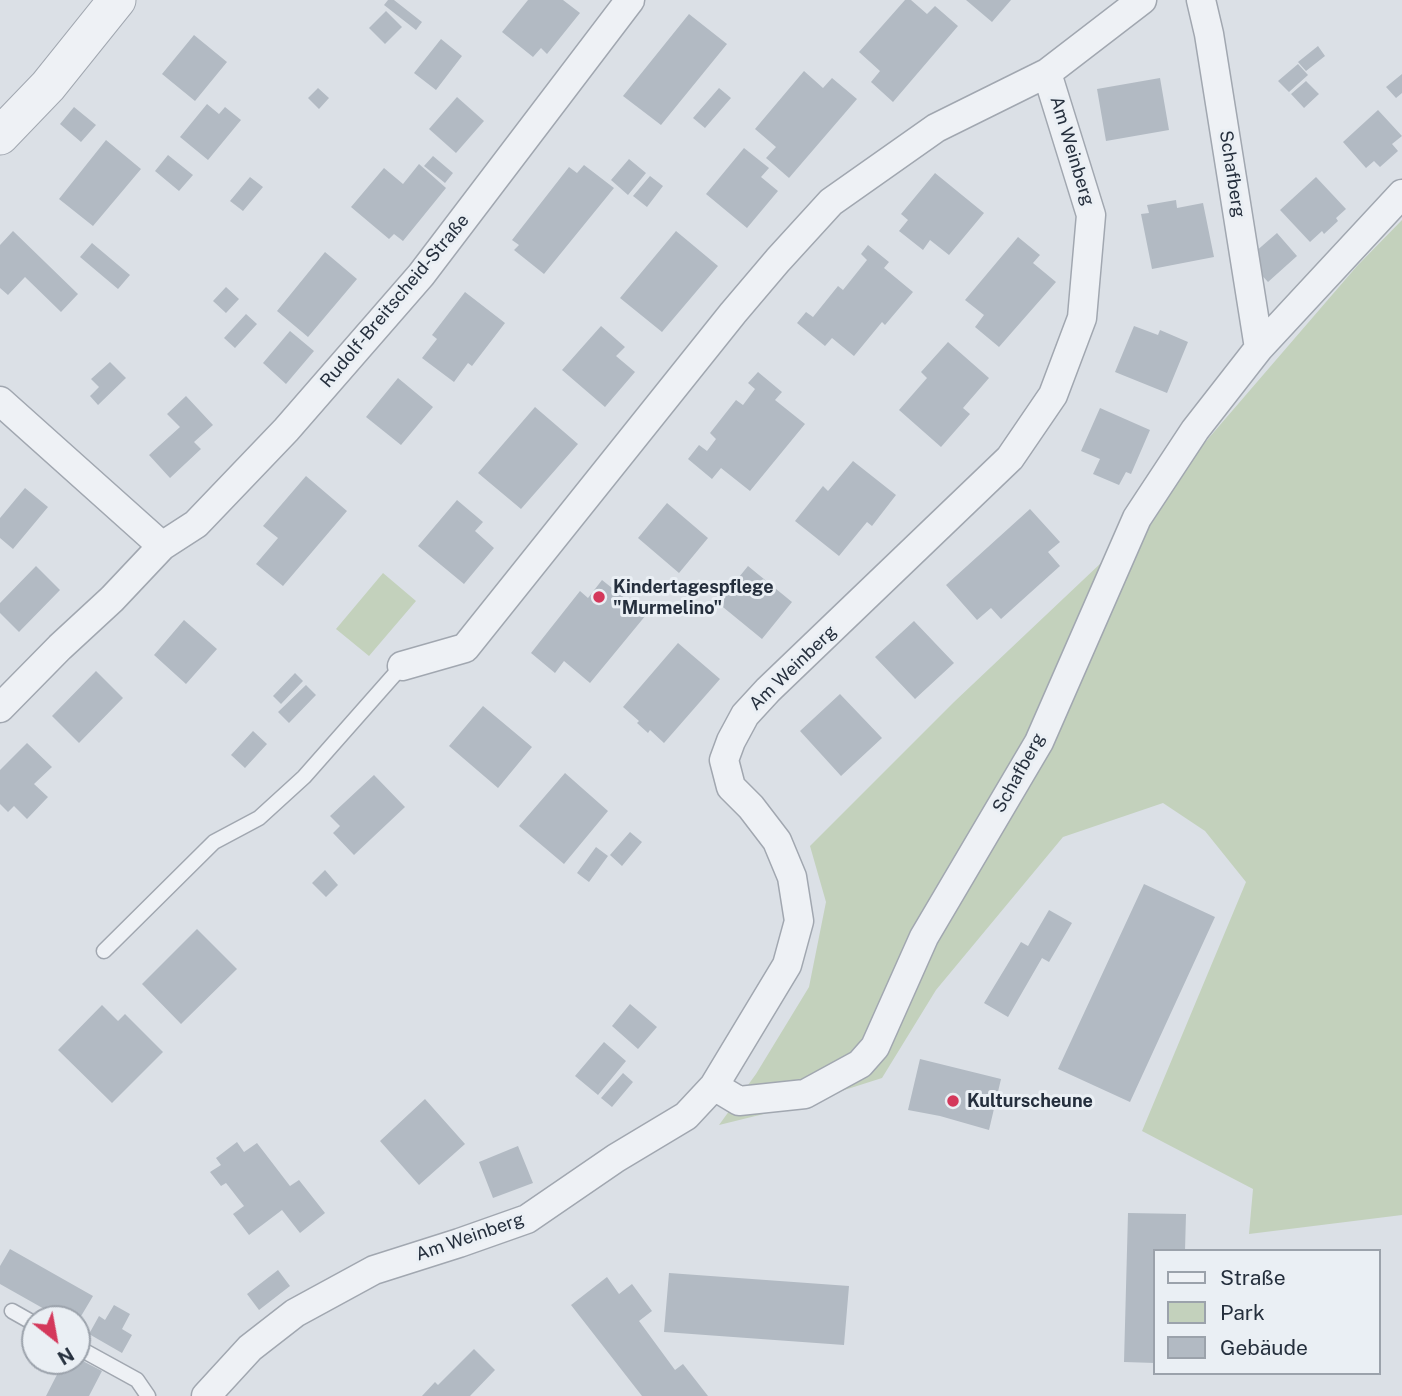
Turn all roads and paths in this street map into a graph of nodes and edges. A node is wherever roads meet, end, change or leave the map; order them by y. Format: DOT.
graph roads {
  1 [pos="117,0"];
  2 [pos="630,0"];
  3 [pos="1142,0"];
  4 [pos="1201,0"];
  5 [pos="1047,73"];
  6 [pos="0,136"];
  7 [pos="1402,194"];
  8 [pos="1259,348"];
  9 [pos="0,401"];
  10 [pos="162,546"];
  11 [pos="402,666"];
  12 [pos="0,708"];
  13 [pos="104,951"];
  14 [pos="714,1086"];
  15 [pos="12,1311"];
  16 [pos="21,1316"];
  17 [pos="91,1355"];
  18 [pos="148,1396"];
  19 [pos="206,1396"];
  1 -- 6 [label="street"];
  2 -- 10 [label="street, Rudolf-Breitscheid-Straße"];
  3 -- 5 [label="street, Am Weinberg"];
  4 -- 8 [label="street, Schafberg"];
  5 -- 11 [label="street, Am Weinberg"];
  5 -- 14 [label="street, Am Weinberg"];
  7 -- 8 [label="street, Schafberg"];
  8 -- 14 [label="street, Schafberg"];
  9 -- 10 [label="street"];
  10 -- 12 [label="street, Rudolf-Breitscheid-Straße"];
  11 -- 13 [label="lane, Am Weinberg"];
  14 -- 19 [label="street, Am Weinberg"];
  15 -- 16 [label="lane"];
  17 -- 18 [label="lane"];
}
